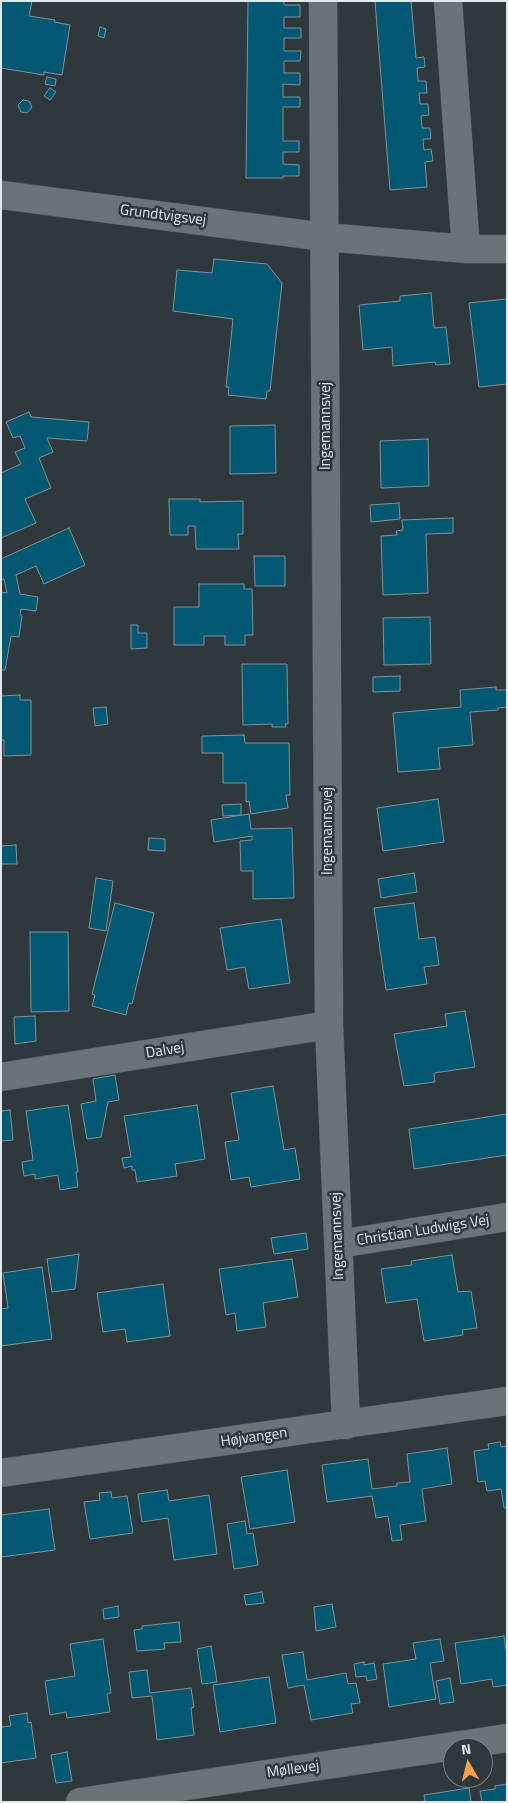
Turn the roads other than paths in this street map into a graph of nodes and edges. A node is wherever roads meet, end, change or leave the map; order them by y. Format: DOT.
graph roads {
  1 [pos="323,1"];
  2 [pos="448,1"];
  3 [pos="1,195"];
  4 [pos="325,237"];
  5 [pos="507,249"];
  6 [pos="466,250"];
  7 [pos="329,1025"];
  8 [pos="1,1077"];
  9 [pos="507,1218"];
  10 [pos="339,1244"];
  11 [pos="507,1401"];
  12 [pos="346,1425"];
  13 [pos="1,1473"];
  14 [pos="507,1738"];
  15 [pos="80,1802"];
  1 -- 4 [label="street"];
  2 -- 6 [label="street"];
  3 -- 4 [label="street, Grundtvigsvej"];
  4 -- 6 [label="street, Grundtvigsvej"];
  4 -- 7 [label="street, Ingemannsvej"];
  5 -- 6 [label="street, Grundtvigsvej"];
  7 -- 8 [label="street, Dalvej"];
  7 -- 10 [label="street, Ingemannsvej"];
  9 -- 10 [label="street, Christian Ludwigs Vej"];
  10 -- 12 [label="street, Ingemannsvej"];
  11 -- 12 [label="street, Højvangen"];
  12 -- 13 [label="street, Højvangen"];
  14 -- 15 [label="street, Møllevej"];
}
